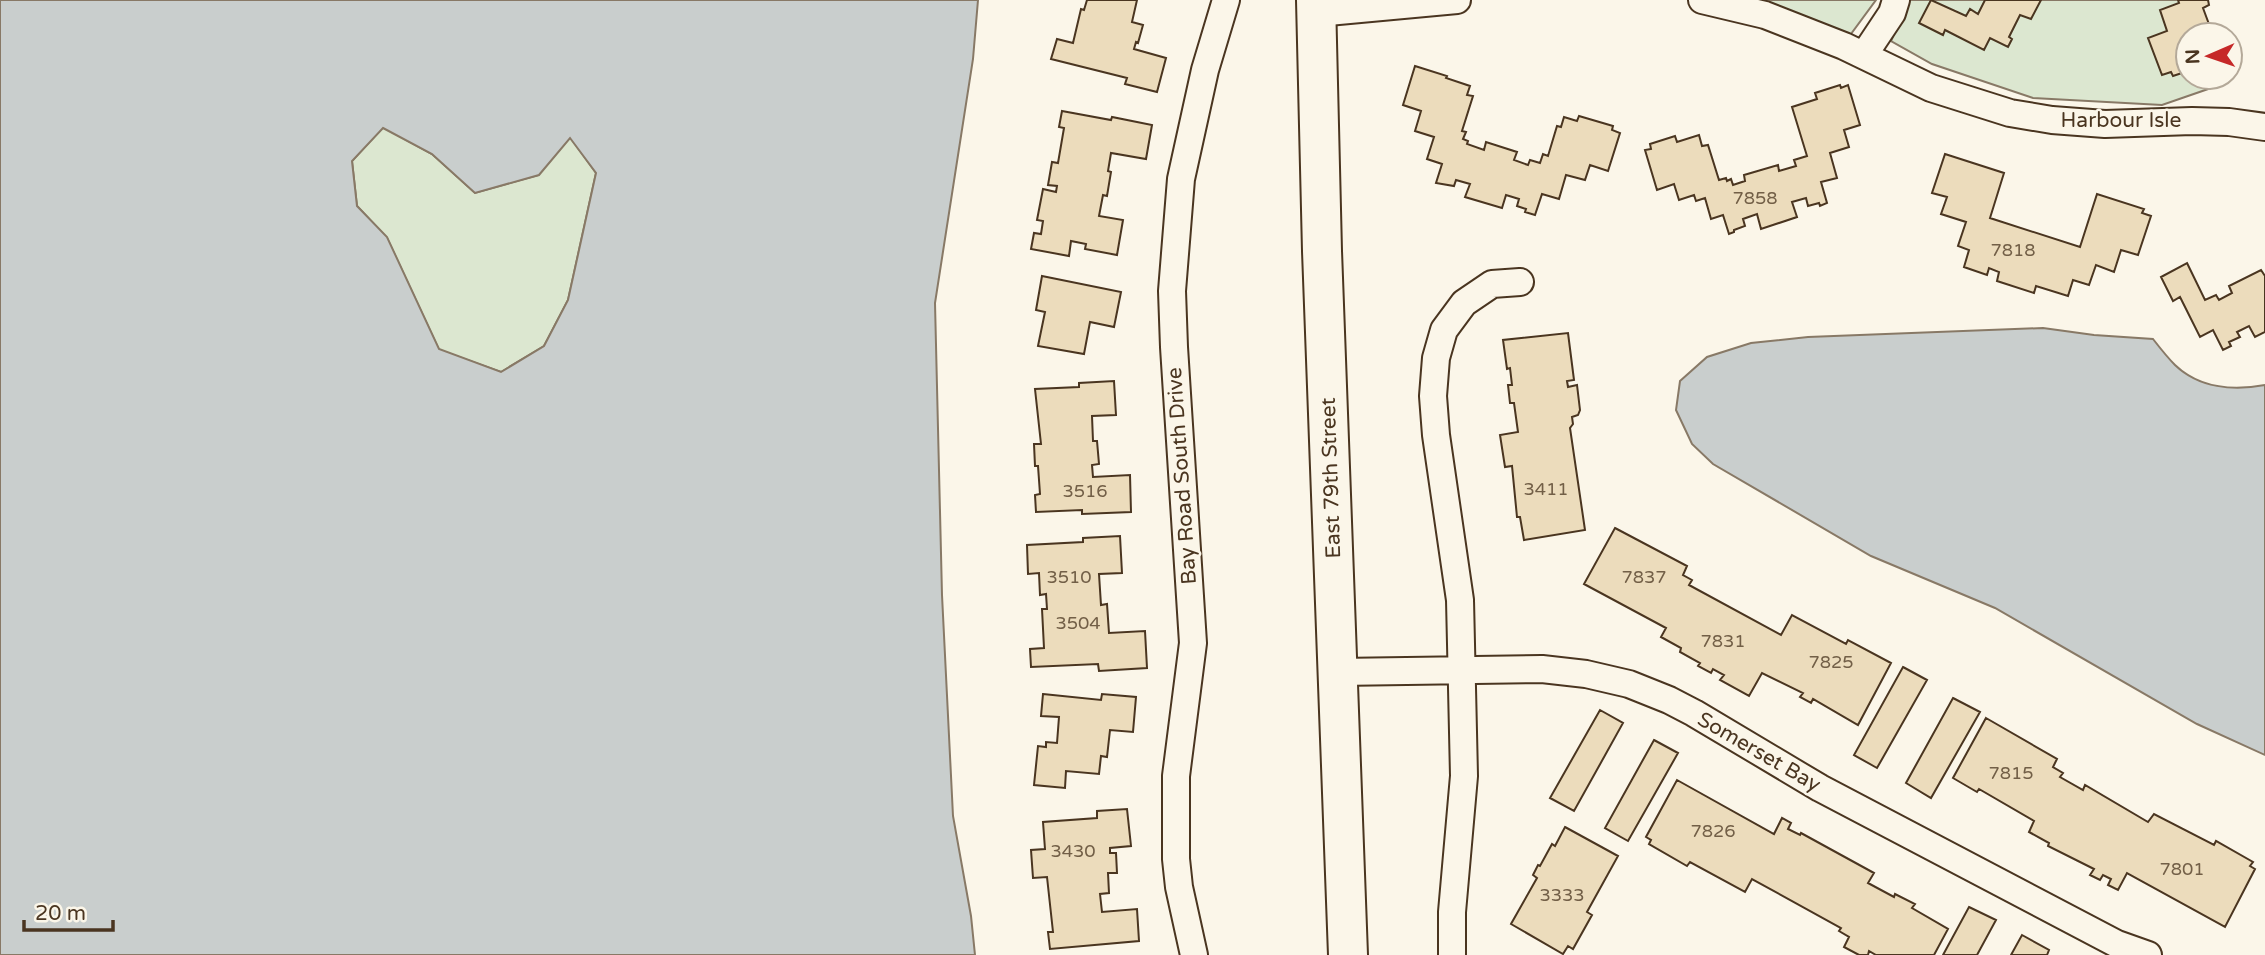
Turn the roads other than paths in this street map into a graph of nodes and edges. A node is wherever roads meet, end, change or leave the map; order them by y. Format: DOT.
graph roads {
  1 [pos="1226,0"];
  2 [pos="1457,0"];
  3 [pos="1702,0"];
  4 [pos="1896,0"];
  5 [pos="1316,6"];
  6 [pos="1864,55"];
  7 [pos="2265,127"];
  8 [pos="1520,282"];
  9 [pos="1462,670"];
  10 [pos="1338,672"];
  11 [pos="1194,955"];
  12 [pos="1348,955"];
  13 [pos="1452,955"];
  14 [pos="2148,955"];
  1 -- 11 [label="street, Bay Road South Drive"];
  2 -- 5 [label="street"];
  3 -- 6 [label="street, Harbour Isle"];
  4 -- 6 [label="street"];
  5 -- 10 [label="street, East 79th Street"];
  6 -- 7 [label="street, Harbour Isle"];
  8 -- 9 [label="street"];
  9 -- 10 [label="street, Somerset Bay"];
  9 -- 13 [label="street"];
  9 -- 14 [label="street, Somerset Bay"];
  10 -- 12 [label="street, East 79th Street"];
}
